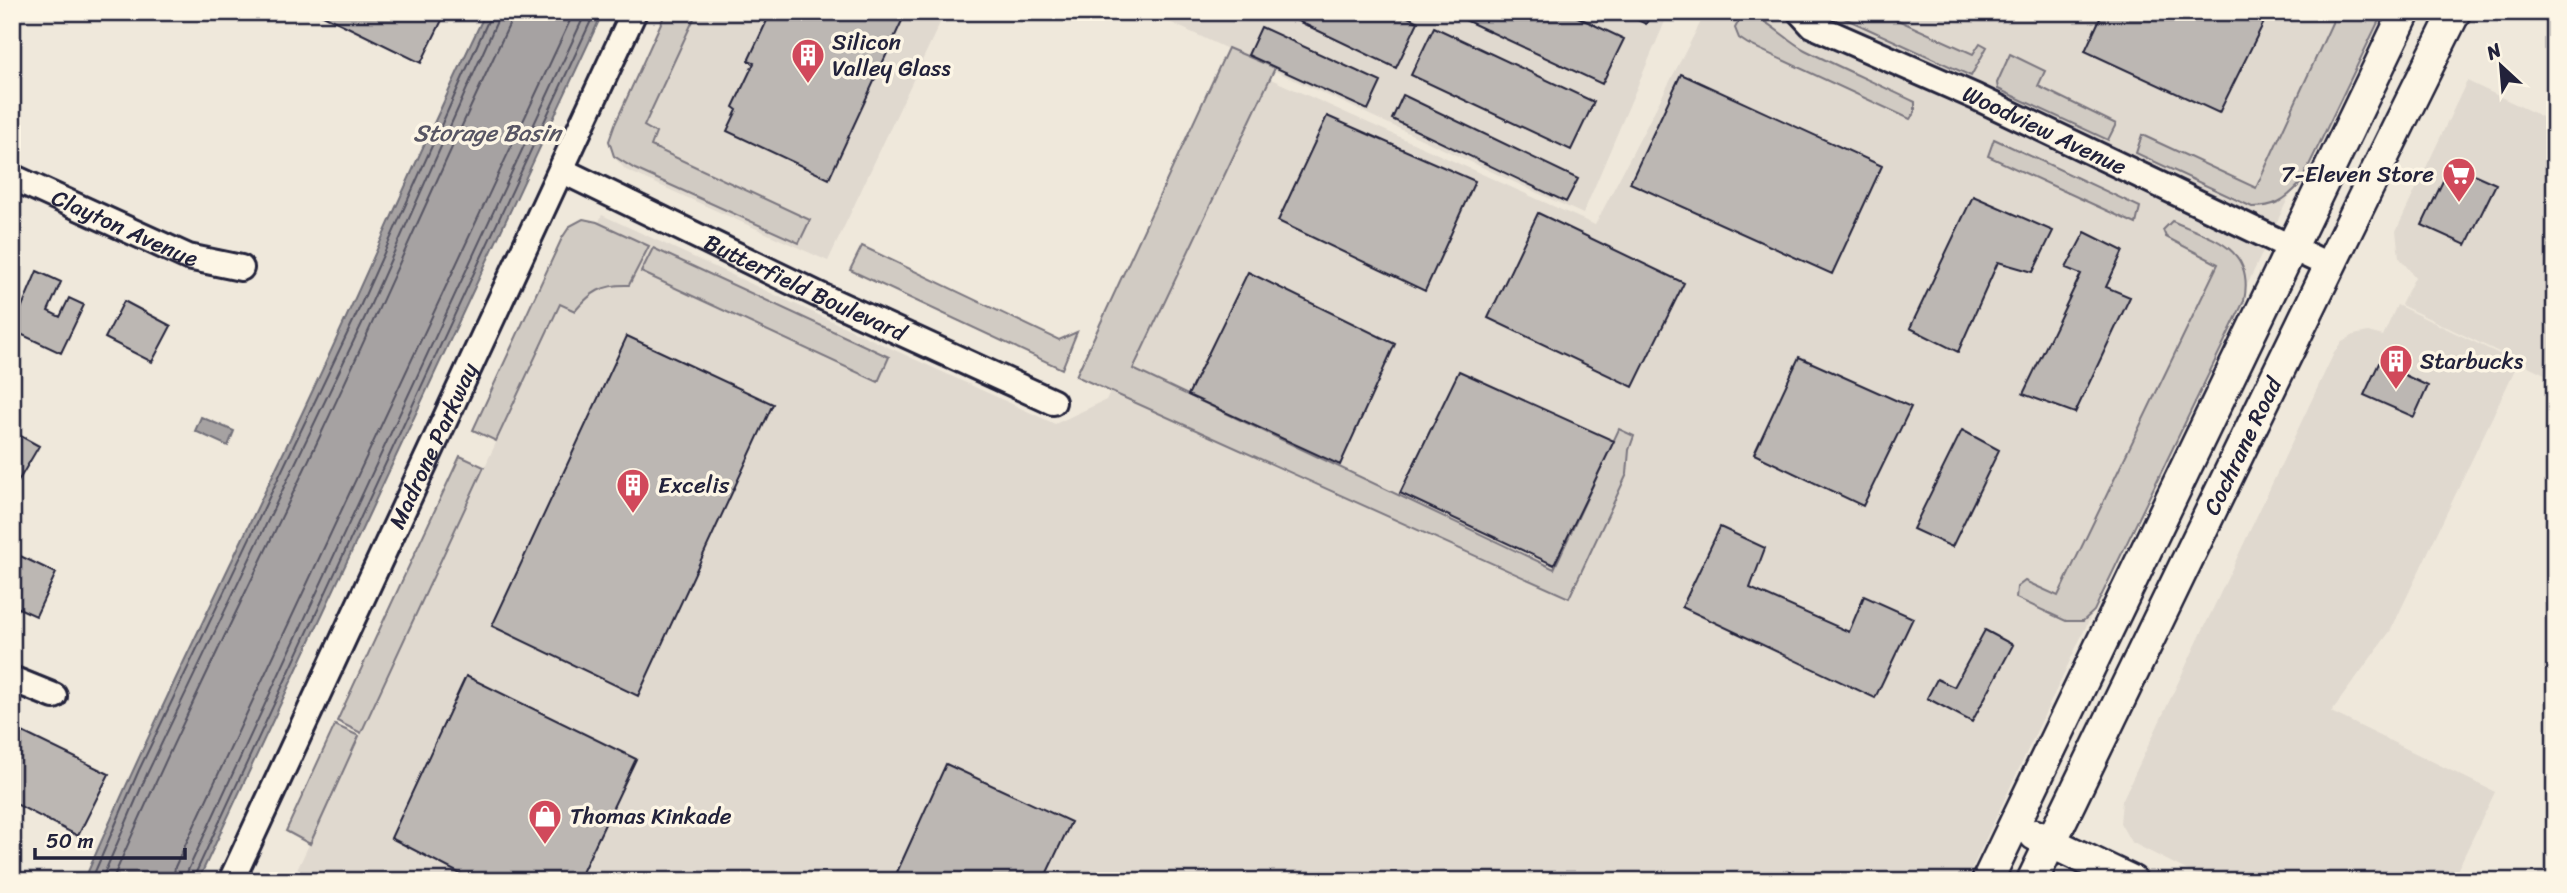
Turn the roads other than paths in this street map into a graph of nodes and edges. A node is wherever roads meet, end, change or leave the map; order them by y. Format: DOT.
graph roads {
  1 [pos="634,12"];
  2 [pos="1800,12"];
  3 [pos="2405,12"];
  4 [pos="2455,12"];
  5 [pos="561,170"];
  6 [pos="12,177"];
  7 [pos="2293,247"];
  8 [pos="2328,265"];
  9 [pos="241,268"];
  10 [pos="1053,402"];
  11 [pos="12,679"];
  12 [pos="54,696"];
  13 [pos="2015,827"];
  14 [pos="2053,843"];
  15 [pos="1991,871"];
  16 [pos="2036,880"];
  17 [pos="230,881"];
  18 [pos="2132,881"];
  1 -- 5 [label="street, Madrone Parkway"];
  2 -- 7 [label="street, Woodview Avenue"];
  3 -- 7 [label="main road, Cochrane Road"];
  4 -- 8 [label="main road, Cochrane Road"];
  5 -- 10 [label="street, Butterfield Boulevard"];
  5 -- 17 [label="street, Madrone Parkway"];
  6 -- 9 [label="street, Clayton Avenue"];
  7 -- 8 [label="street, Woodview Avenue"];
  7 -- 13 [label="main road, Cochrane Road"];
  8 -- 14 [label="main road, Cochrane Road"];
  11 -- 12 [label="street"];
  13 -- 14 [label="main road"];
  13 -- 15 [label="main road, Cochrane Road"];
  14 -- 16 [label="main road, Cochrane Road"];
  14 -- 18 [label="main road"];
  15 -- 16 [label="main road"];
}
